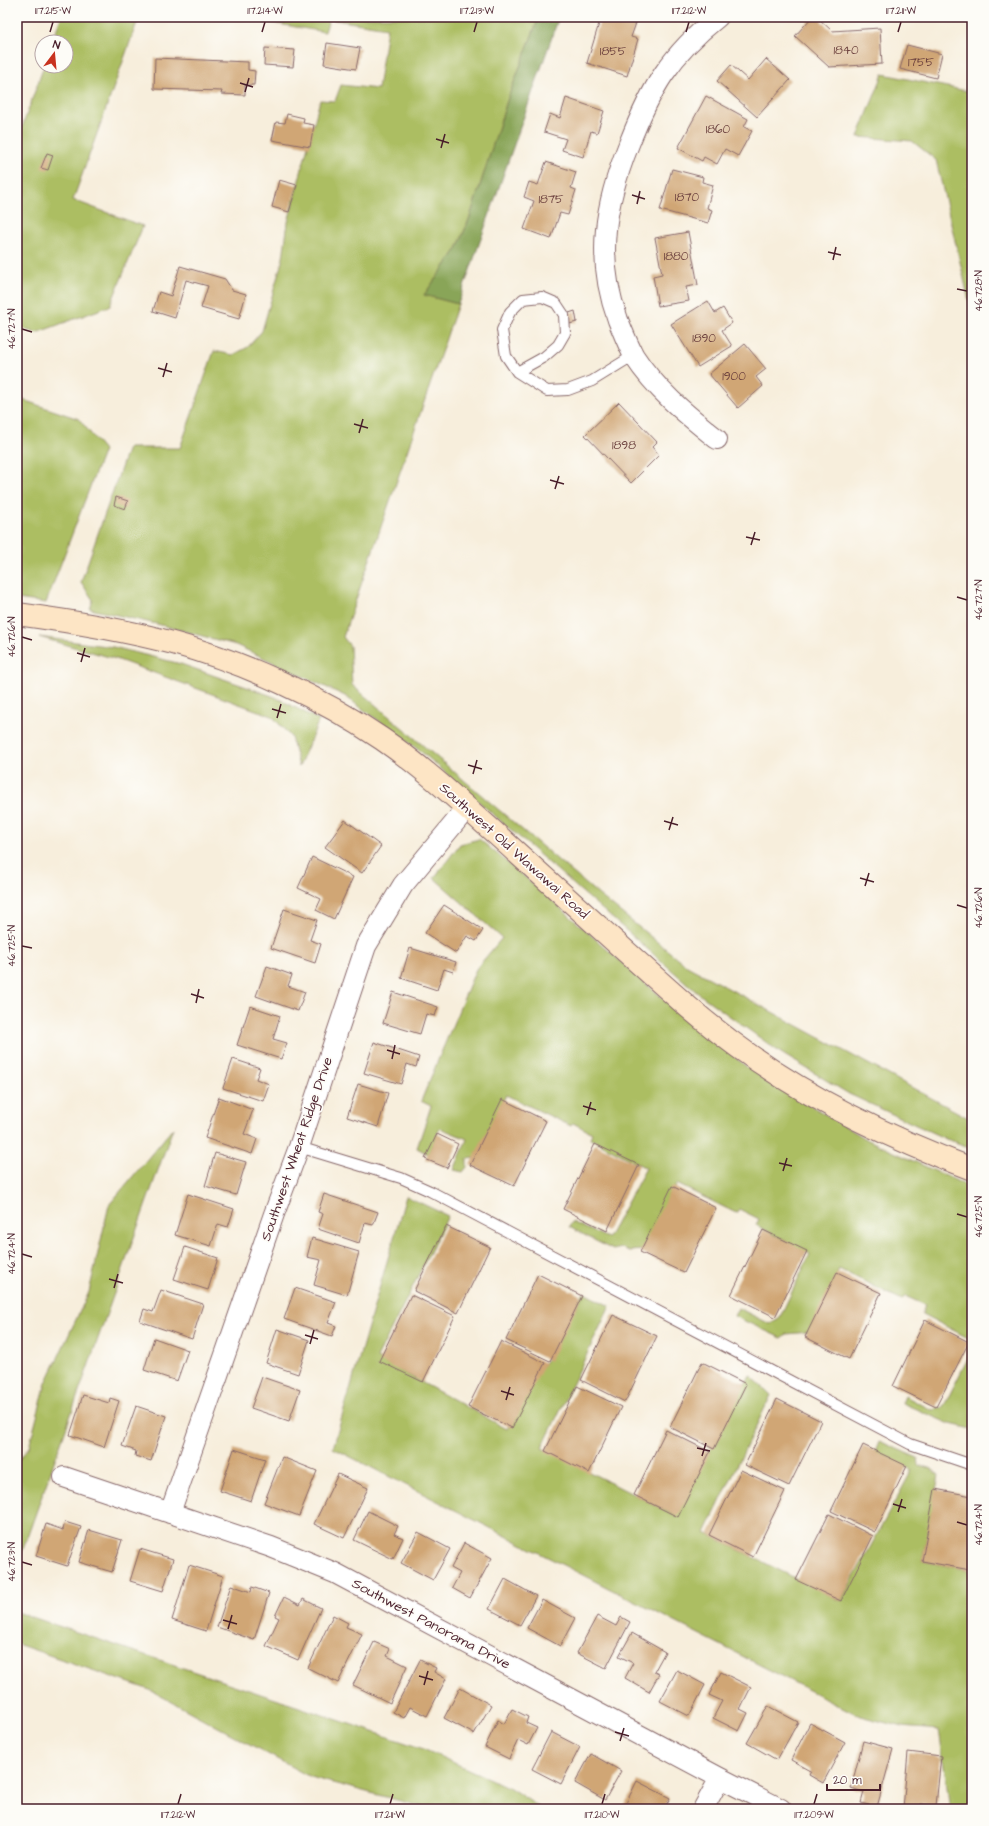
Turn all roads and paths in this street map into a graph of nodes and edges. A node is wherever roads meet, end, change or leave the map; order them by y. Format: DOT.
graph roads {
  1 [pos="718,17"];
  2 [pos="634,355"];
  3 [pos="517,372"];
  4 [pos="717,439"];
  5 [pos="17,614"];
  6 [pos="467,808"];
  7 [pos="299,1147"];
  8 [pos="972,1169"];
  9 [pos="972,1465"];
  10 [pos="64,1477"];
  11 [pos="170,1513"];
  12 [pos="720,1778"];
  13 [pos="703,1809"];
  14 [pos="781,1809"];
  1 -- 2 [label="street"];
  2 -- 3 [label="lane"];
  2 -- 4 [label="street"];
  3 -- 3 [label="lane"];
  5 -- 6 [label="main road, Southwest Old Wawawai Road"];
  6 -- 7 [label="street, Southwest Wheat Ridge Drive"];
  6 -- 8 [label="main road, Southwest Old Wawawai Road"];
  7 -- 9 [label="lane"];
  7 -- 11 [label="street, Southwest Wheat Ridge Drive"];
  10 -- 11 [label="street, Southwest Panorama Drive"];
  11 -- 12 [label="street, Southwest Panorama Drive"];
  12 -- 13 [label="street"];
  12 -- 14 [label="street, Southwest Panorama Drive"];
}
